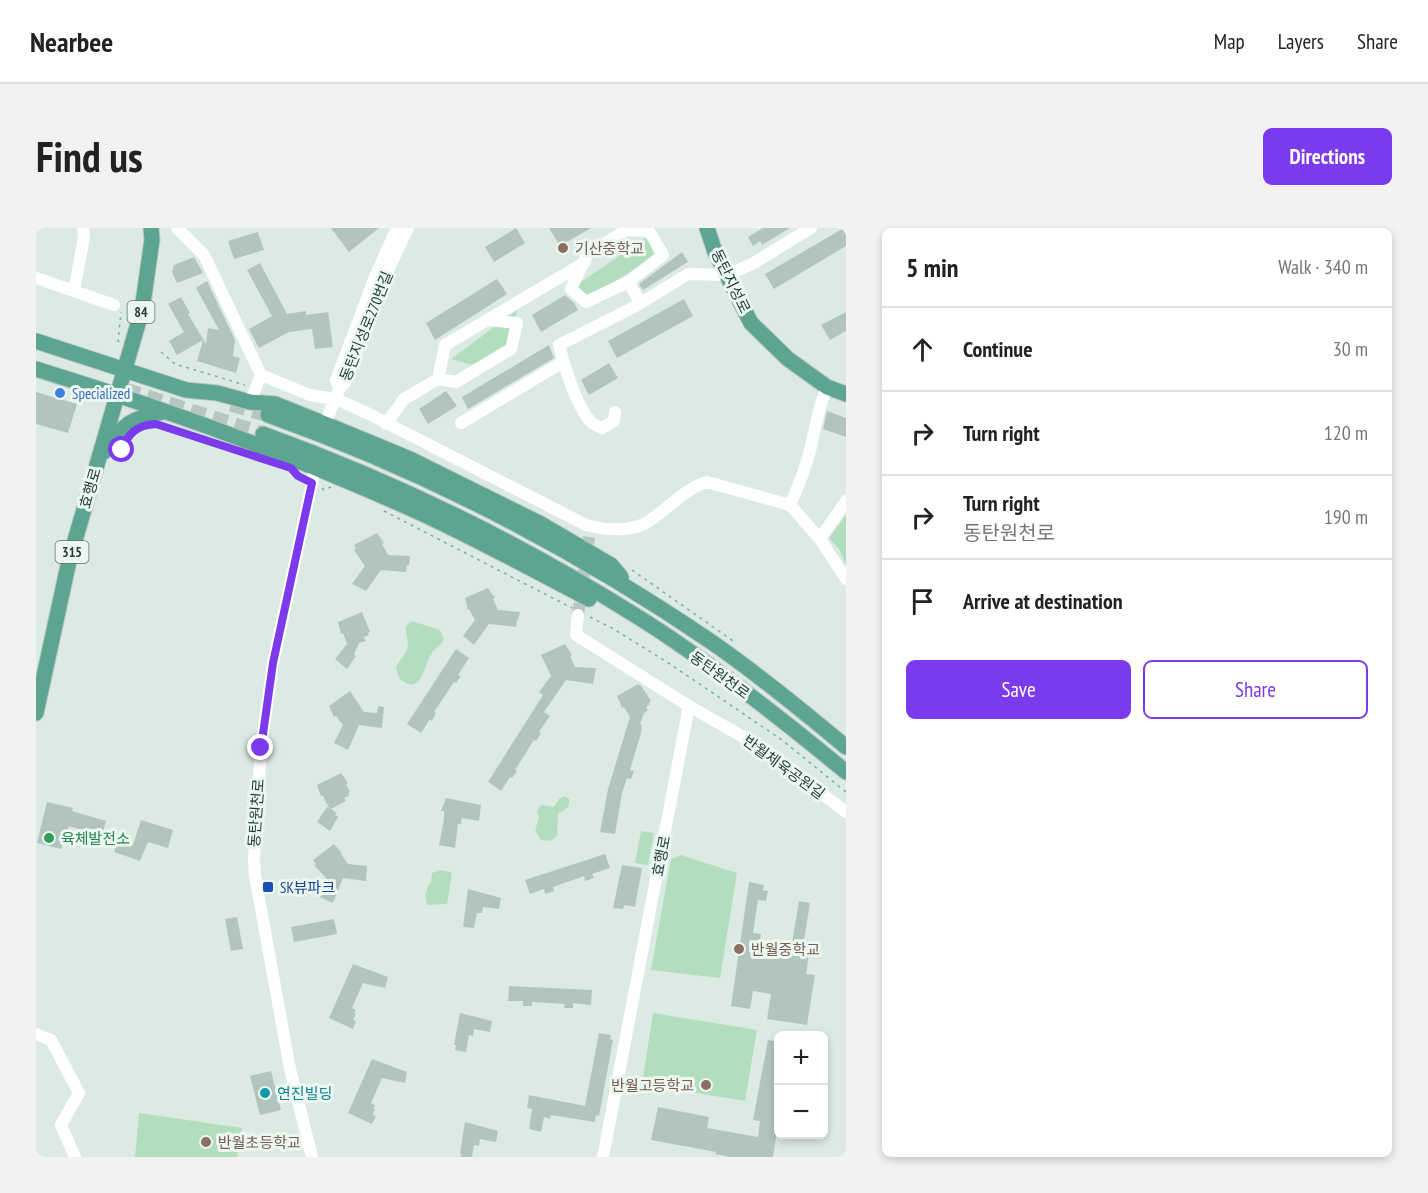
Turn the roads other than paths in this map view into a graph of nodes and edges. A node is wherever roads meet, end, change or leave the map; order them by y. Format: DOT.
graph roads {
  1 [pos="83,228"];
  2 [pos="151,228"];
  3 [pos="177,228"];
  4 [pos="397,228"];
  5 [pos="408,228"];
  6 [pos="707,228"];
  7 [pos="811,228"];
  8 [pos="584,262"];
  9 [pos="727,275"];
  10 [pos="36,278"];
  11 [pos="628,282"];
  12 [pos="74,291"];
  13 [pos="640,303"];
  14 [pos="114,305"];
  15 [pos="488,320"];
  16 [pos="36,341"];
  17 [pos="563,362"];
  18 [pos="36,369"];
  19 [pos="124,369"];
  20 [pos="261,375"];
  21 [pos="438,379"];
  22 [pos="827,387"];
  23 [pos="186,390"];
  24 [pos="117,394"];
  25 [pos="337,394"];
  26 [pos="846,394"];
  27 [pos="250,402"];
  28 [pos="615,412"];
  29 [pos="268,415"];
  30 [pos="166,417"];
  31 [pos="461,423"];
  32 [pos="325,424"];
  33 [pos="386,424"];
  34 [pos="263,434"];
  35 [pos="99,459"];
  36 [pos="314,476"];
  37 [pos="846,501"];
  38 [pos="790,505"];
  39 [pos="586,525"];
  40 [pos="589,537"];
  41 [pos="820,539"];
  42 [pos="846,579"];
  43 [pos="638,594"];
  44 [pos="628,612"];
  45 [pos="579,613"];
  46 [pos="42,654"];
  47 [pos="689,706"];
  48 [pos="36,712"];
  49 [pos="846,747"];
  50 [pos="846,772"];
  51 [pos="846,812"];
  52 [pos="36,1034"];
  53 [pos="75,1157"];
  54 [pos="312,1157"];
  55 [pos="603,1157"];
  1 -- 12 [label="street"];
  2 -- 19 [label="main road, 효행로 / 84"];
  3 -- 20 [label="street"];
  4 -- 25 [label="street"];
  5 -- 25 [label="street, 동탄지성로270번길"];
  6 -- 9 [label="main road, 동탄지성로"];
  7 -- 9 [label="street"];
  8 -- 11 [label="street"];
  8 -- 11 [label="street"];
  8 -- 15 [label="street"];
  9 -- 13 [label="street"];
  9 -- 22 [label="main road, 동탄지성로"];
  10 -- 12 [label="street"];
  11 -- 13 [label="street"];
  12 -- 14 [label="street"];
  13 -- 17 [label="street"];
  15 -- 21 [label="street"];
  15 -- 21 [label="street"];
  16 -- 19 [label="main road"];
  17 -- 28 [label="street"];
  17 -- 31 [label="street"];
  18 -- 24 [label="main road"];
  19 -- 23 [label="main road"];
  19 -- 24 [label="main road, 효행로 / 84"];
  20 -- 25 [label="street"];
  20 -- 27 [label="street"];
  21 -- 33 [label="street"];
  22 -- 26 [label="main road, 동탄지성로"];
  22 -- 38 [label="street"];
  23 -- 27 [label="main road"];
  23 -- 30 [label="main road"];
  24 -- 30 [label="main road"];
  24 -- 35 [label="main road, 효행로 / 315"];
  25 -- 32 [label="street, 동탄지성로270번길"];
  25 -- 33 [label="street"];
  27 -- 32 [label="main road"];
  29 -- 43 [label="main road, 동탄원천로"];
  30 -- 35 [label="main road"];
  30 -- 36 [label="main road"];
  32 -- 43 [label="main road"];
  33 -- 39 [label="street"];
  34 -- 44 [label="main road, 동탄원천로"];
  35 -- 46 [label="main road, 효행로 / 315"];
  36 -- 44 [label="main road"];
  36 -- 54 [label="street, 동탄원천로"];
  37 -- 41 [label="street"];
  38 -- 39 [label="street"];
  38 -- 41 [label="street"];
  39 -- 40 [label="street"];
  41 -- 42 [label="street"];
  43 -- 49 [label="main road, 동탄원천로"];
  44 -- 50 [label="main road, 동탄원천로"];
  45 -- 47 [label="street"];
  46 -- 48 [label="main road, 효행로 / 315"];
  47 -- 51 [label="street, 반월체육공원길"];
  47 -- 55 [label="street, 효행로"];
  52 -- 53 [label="street"];
}
